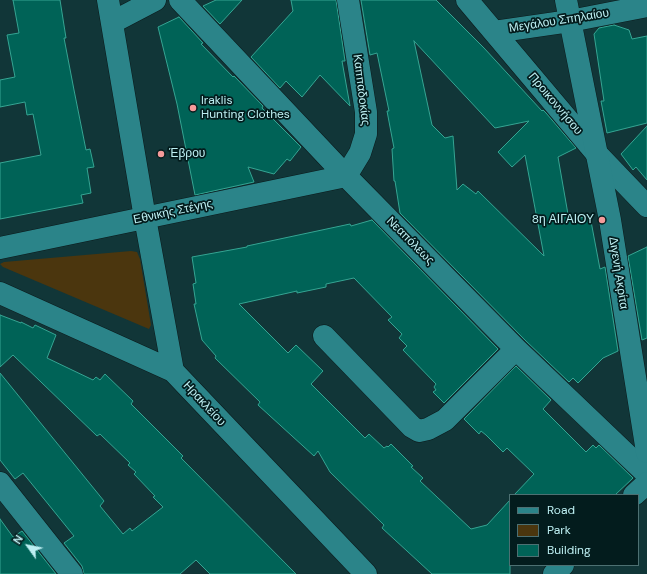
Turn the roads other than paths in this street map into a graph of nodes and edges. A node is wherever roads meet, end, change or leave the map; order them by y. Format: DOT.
graph roads {
  1 [pos="108,0"];
  2 [pos="155,0"];
  3 [pos="180,0"];
  4 [pos="348,0"];
  5 [pos="467,0"];
  6 [pos="647,6"];
  7 [pos="568,10"];
  8 [pos="113,22"];
  9 [pos="494,32"];
  10 [pos="596,153"];
  11 [pos="346,176"];
  12 [pos="647,206"];
  13 [pos="144,218"];
  14 [pos="0,248"];
  15 [pos="0,293"];
  16 [pos="324,336"];
  17 [pos="516,349"];
  18 [pos="173,371"];
  19 [pos="647,452"];
  20 [pos="647,474"];
  21 [pos="0,483"];
  22 [pos="647,483"];
  23 [pos="635,494"];
  24 [pos="562,566"];
  25 [pos="72,574"];
  26 [pos="366,574"];
  27 [pos="554,574"];
  1 -- 8 [label="street"];
  2 -- 8 [label="street"];
  3 -- 11 [label="street, Νεαπόλεως"];
  4 -- 11 [label="street, Καππαδοκίας"];
  5 -- 9 [label="street, Προικοννήσου"];
  6 -- 7 [label="street, Μεγάλου Σπηλαίου"];
  7 -- 9 [label="street, Μεγάλου Σπηλαίου"];
  7 -- 10 [label="street, Διγενή Ακρίτα"];
  8 -- 13 [label="street"];
  9 -- 10 [label="street, Προικοννήσου"];
  10 -- 12 [label="street, Προικοννήσου"];
  10 -- 19 [label="street, Διγενή Ακρίτα"];
  11 -- 13 [label="street, Εθνικής Στέγης"];
  11 -- 17 [label="street, Νεαπόλεως"];
  13 -- 14 [label="street, Εθνικής Στέγης"];
  13 -- 18 [label="street"];
  15 -- 18 [label="street, Ηρακλείου"];
  16 -- 17 [label="street"];
  17 -- 20 [label="street, Νεαπόλεως"];
  18 -- 26 [label="street, Ηρακλείου"];
  21 -- 25 [label="street"];
  22 -- 23 [label="street"];
  24 -- 27 [label="street"];
}
